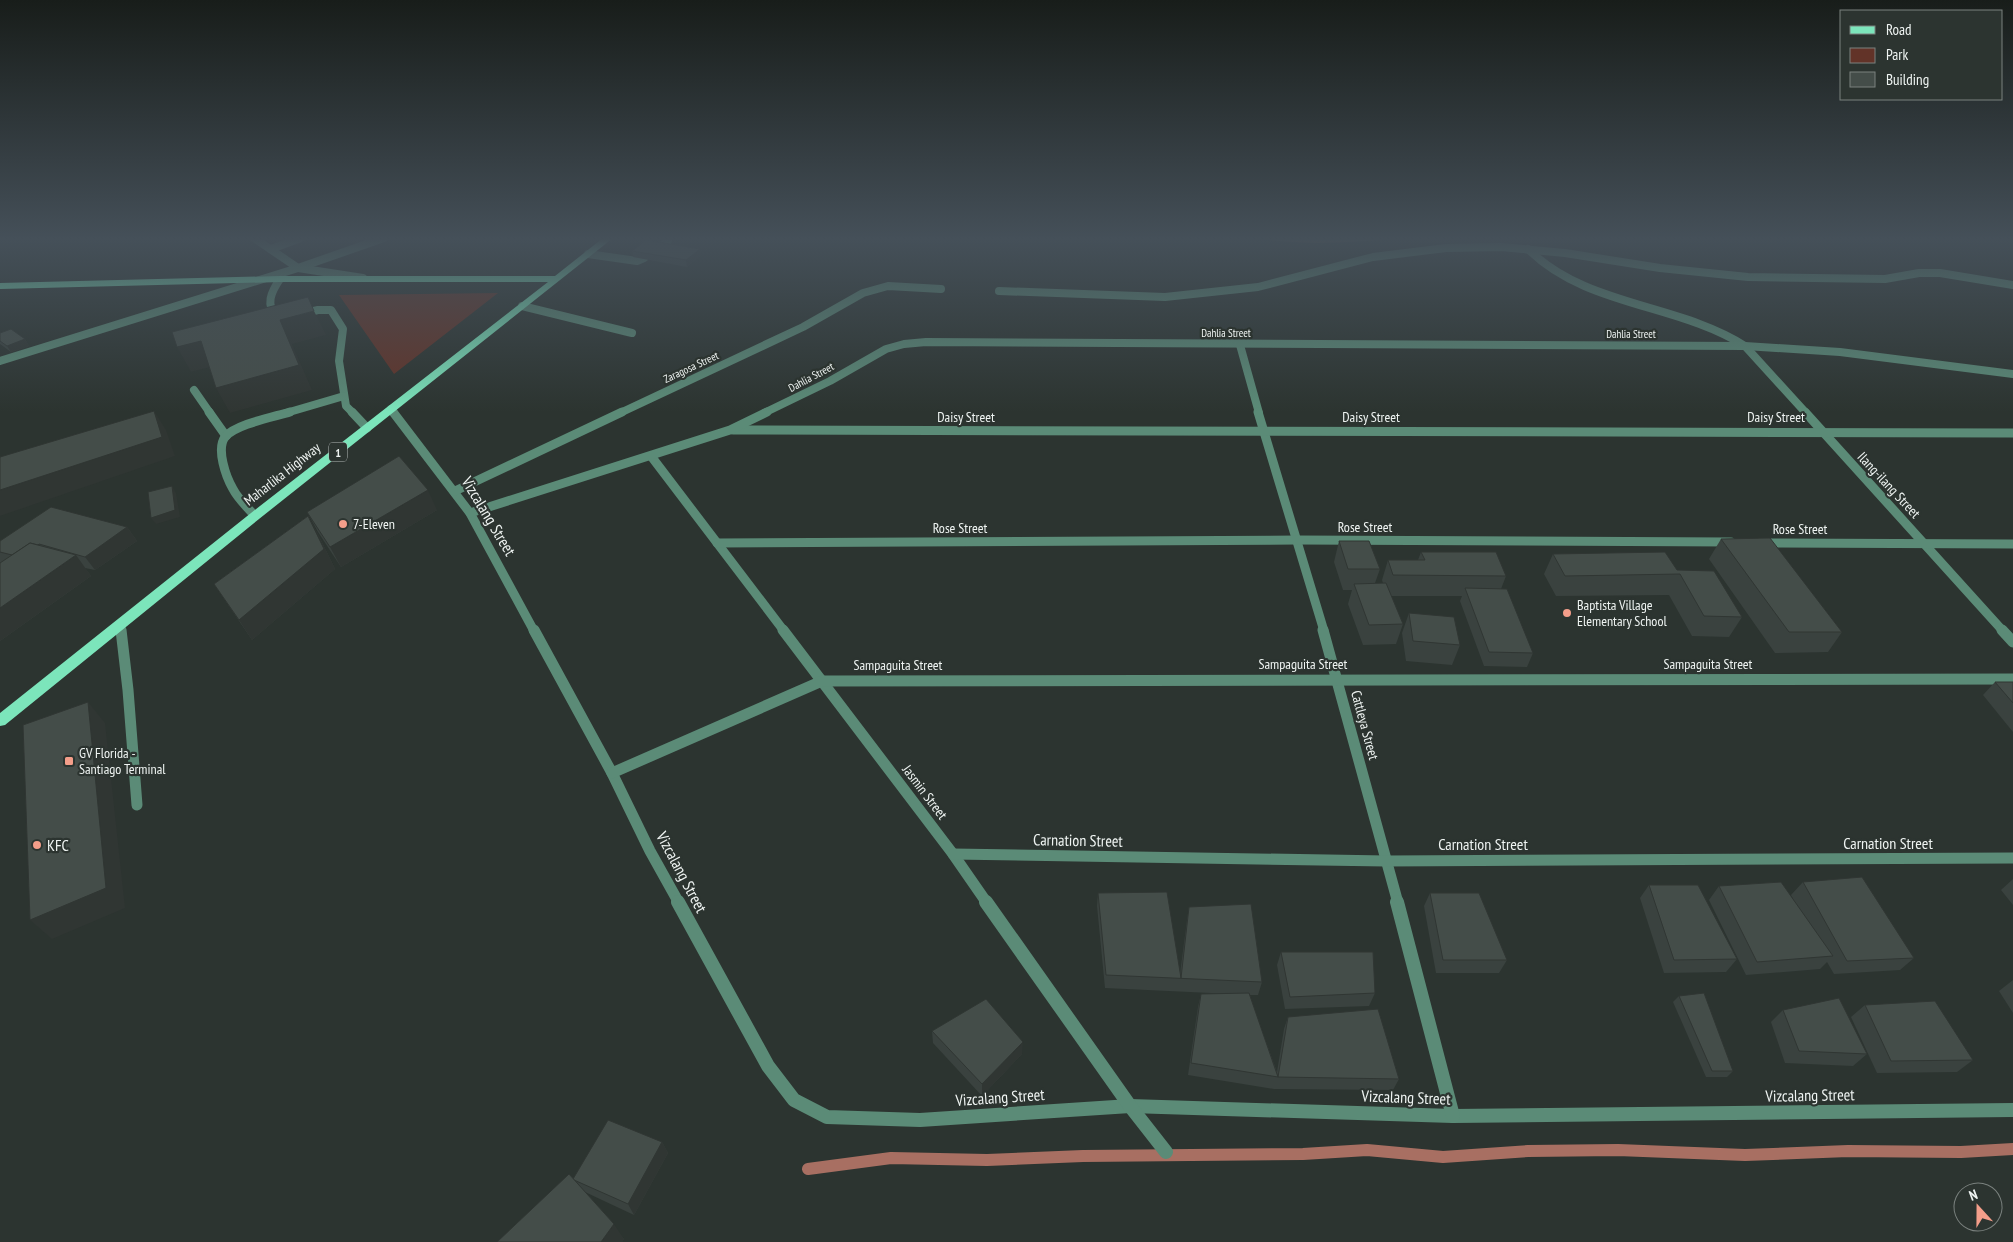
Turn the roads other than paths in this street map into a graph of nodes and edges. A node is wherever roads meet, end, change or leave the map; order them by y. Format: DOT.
graph roads {
  1 [pos="206,296"];
  2 [pos="271,296"];
  3 [pos="535,296"];
  4 [pos="858,296"];
  5 [pos="1112,296"];
  6 [pos="1175,296"];
  7 [pos="1620,296"];
  8 [pos="522,306"];
  9 [pos="632,333"];
  10 [pos="1240,345"];
  11 [pos="1745,346"];
  12 [pos="0,361"];
  13 [pos="2013,374"];
  14 [pos="194,390"];
  15 [pos="344,396"];
  16 [pos="391,409"];
  17 [pos="367,428"];
  18 [pos="730,430"];
  19 [pos="1262,431"];
  20 [pos="1820,431"];
  21 [pos="2013,433"];
  22 [pos="226,436"];
  23 [pos="651,456"];
  24 [pos="455,491"];
  25 [pos="470,513"];
  26 [pos="255,516"];
  27 [pos="1297,540"];
  28 [pos="717,543"];
  29 [pos="1925,544"];
  30 [pos="2013,544"];
  31 [pos="120,625"];
  32 [pos="2013,642"];
  33 [pos="1337,679"];
  34 [pos="2013,679"];
  35 [pos="822,681"];
  36 [pos="0,720"];
  37 [pos="612,773"];
  38 [pos="136,805"];
  39 [pos="953,854"];
  40 [pos="2013,858"];
  41 [pos="1386,861"];
  42 [pos="1130,1106"];
  43 [pos="2013,1110"];
  44 [pos="1453,1116"];
  45 [pos="1166,1152"];
  1 -- 12 [label="street"];
  2 -- 15 [label="street"];
  3 -- 8 [label="main road, Maharlika Highway / 1"];
  4 -- 24 [label="street, Zaragosa Street"];
  5 -- 6 [label="street"];
  7 -- 11 [label="street"];
  8 -- 9 [label="street"];
  8 -- 16 [label="main road, Maharlika Highway / 1"];
  10 -- 11 [label="street, Dahlia Street"];
  10 -- 18 [label="street, Dahlia Street"];
  10 -- 19 [label="street, Cattleya Street"];
  11 -- 13 [label="street, Dahlia Street"];
  11 -- 20 [label="street, Ilang-ilang Street"];
  14 -- 22 [label="street"];
  15 -- 17 [label="street"];
  15 -- 22 [label="street"];
  16 -- 17 [label="main road, Maharlika Highway / 1"];
  16 -- 24 [label="street, Vizcalang Street"];
  17 -- 26 [label="main road, Maharlika Highway / 1"];
  18 -- 19 [label="street, Daisy Street"];
  18 -- 23 [label="street, Dahlia Street"];
  19 -- 20 [label="street, Daisy Street"];
  19 -- 27 [label="street, Cattleya Street"];
  20 -- 21 [label="street, Daisy Street"];
  20 -- 29 [label="street, Ilang-ilang Street"];
  22 -- 26 [label="street"];
  23 -- 25 [label="street, Dahlia Street"];
  23 -- 28 [label="street, Jasmin Street"];
  24 -- 25 [label="street, Vizcalang Street"];
  25 -- 37 [label="street, Vizcalang Street"];
  26 -- 31 [label="main road, Maharlika Highway / 1"];
  27 -- 28 [label="street, Rose Street"];
  27 -- 29 [label="street, Rose Street"];
  27 -- 33 [label="street, Cattleya Street"];
  28 -- 35 [label="street, Jasmin Street"];
  29 -- 30 [label="street, Rose Street"];
  29 -- 32 [label="street, Ilang-ilang Street"];
  31 -- 36 [label="main road, Maharlika Highway / 1"];
  31 -- 38 [label="street"];
  33 -- 34 [label="street, Sampaguita Street"];
  33 -- 35 [label="street, Sampaguita Street"];
  33 -- 41 [label="street, Cattleya Street"];
  35 -- 37 [label="street, Sampaguita Street"];
  35 -- 39 [label="street, Jasmin Street"];
  37 -- 42 [label="street, Vizcalang Street"];
  39 -- 41 [label="street, Carnation Street"];
  39 -- 42 [label="street, Jasmin Street"];
  40 -- 41 [label="street, Carnation Street"];
  41 -- 44 [label="street, Cattleya Street"];
  42 -- 44 [label="street, Vizcalang Street"];
  42 -- 45 [label="street, Jasmin Street"];
  43 -- 44 [label="street, Vizcalang Street"];
}
